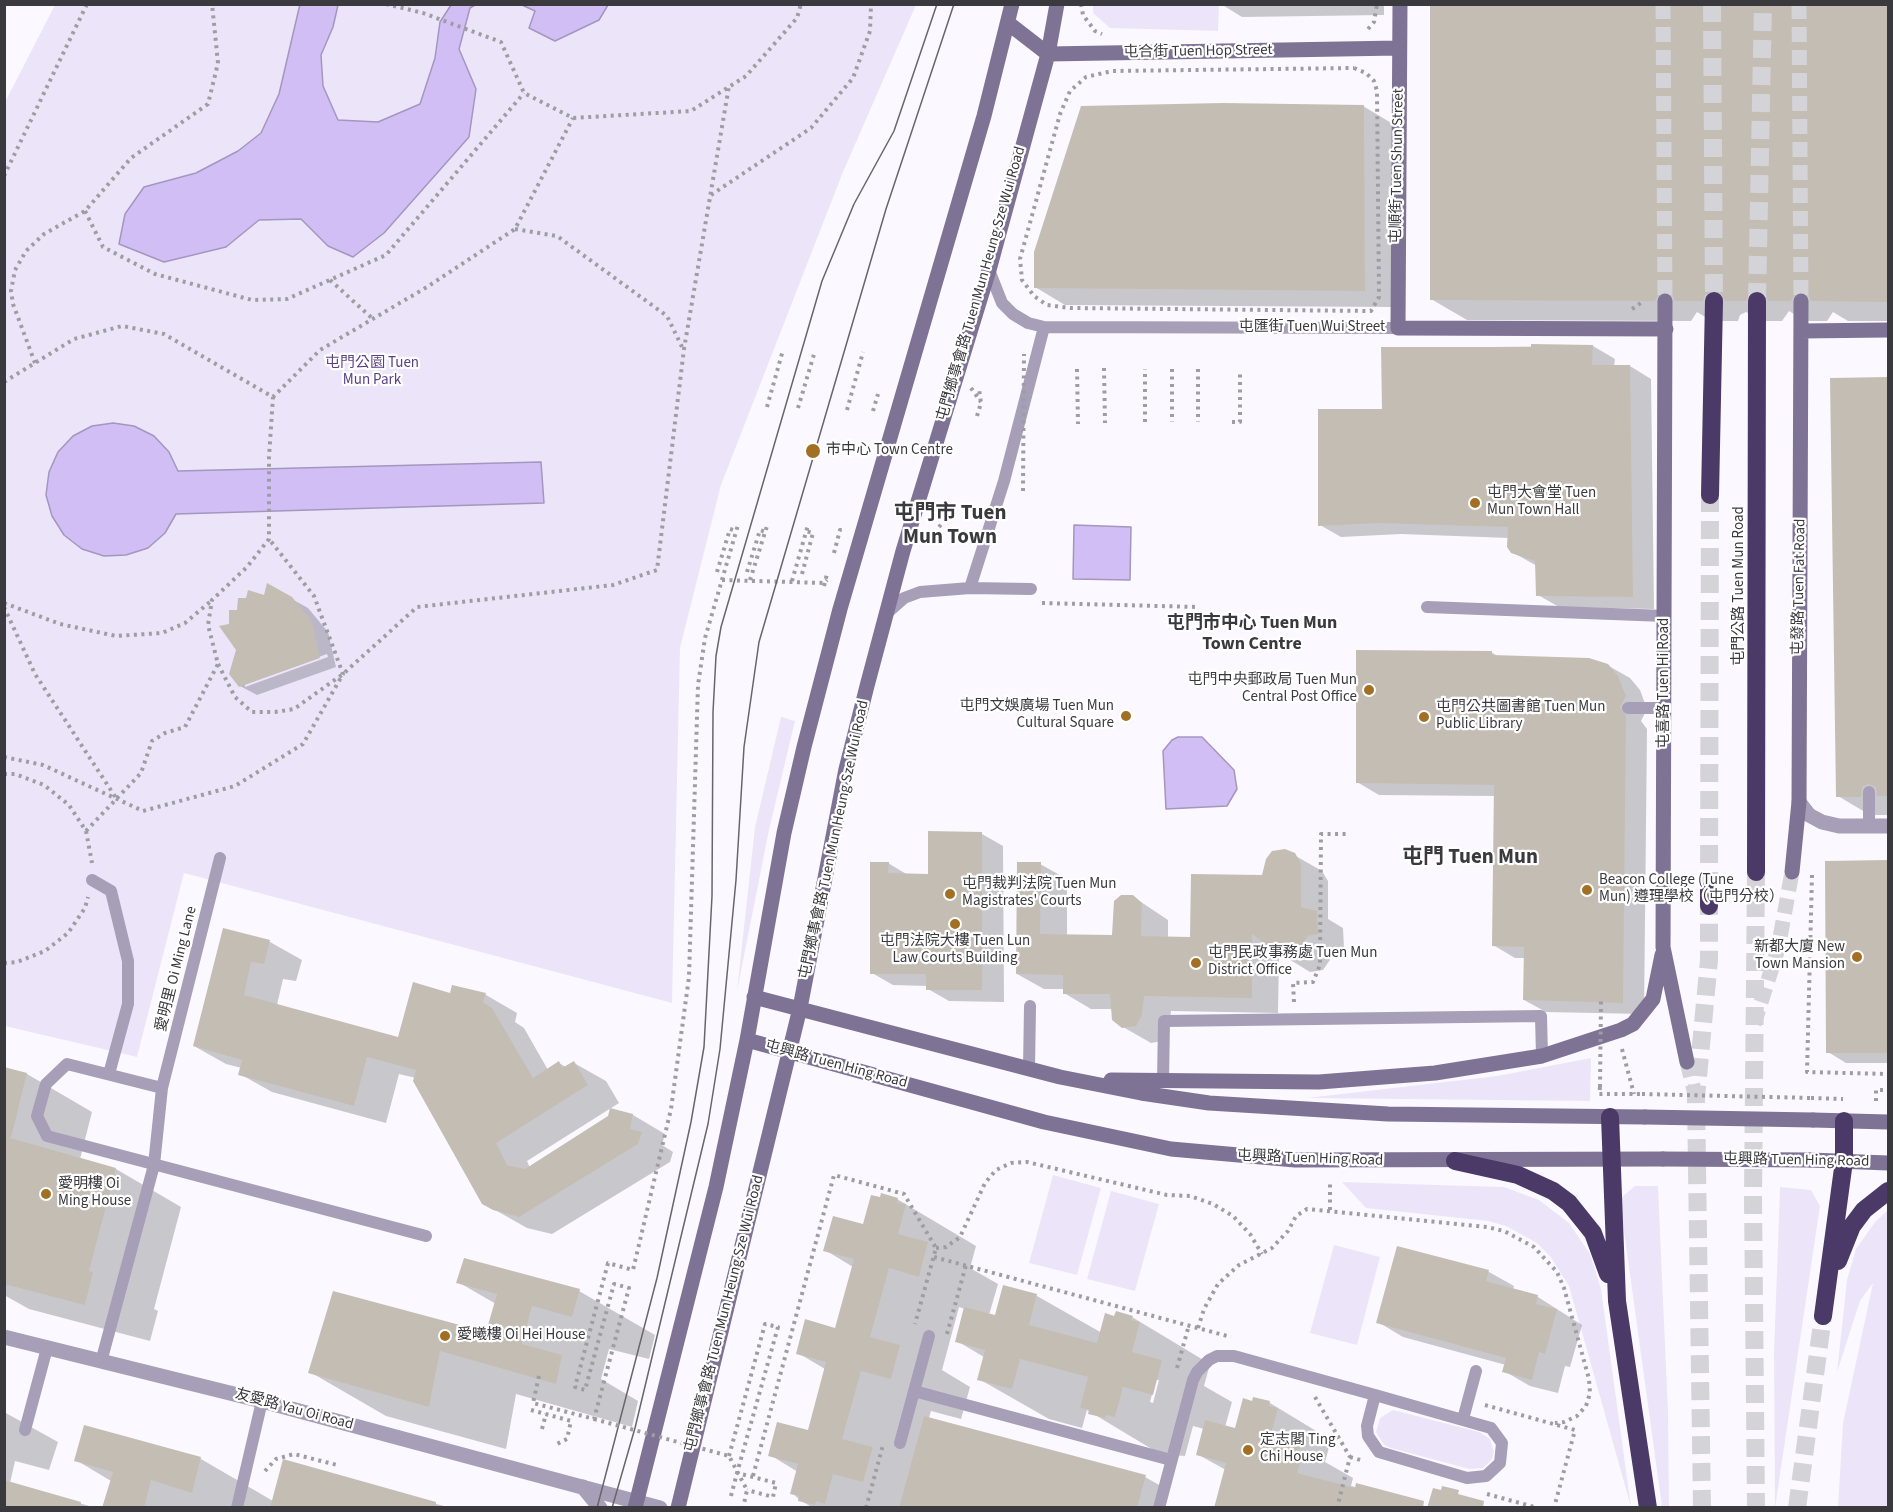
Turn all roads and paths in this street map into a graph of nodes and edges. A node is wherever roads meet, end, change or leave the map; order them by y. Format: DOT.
graph roads {
  1 [pos="87,4"];
  2 [pos="212,4"];
  3 [pos="386,4"];
  4 [pos="801,4"];
  5 [pos="871,4"];
  6 [pos="1012,4"];
  7 [pos="1057,4"];
  8 [pos="1377,4"];
  9 [pos="1400,4"];
  10 [pos="1008,23"];
  11 [pos="1360,33"];
  12 [pos="1399,48"];
  13 [pos="1048,54"];
  14 [pos="1354,68"];
  15 [pos="729,86"];
  16 [pos="524,93"];
  17 [pos="573,118"];
  18 [pos="4,176"];
  19 [pos="710,195"];
  20 [pos="85,211"];
  21 [pos="515,229"];
  22 [pos="989,270"];
  23 [pos="330,280"];
  24 [pos="1665,301"];
  25 [pos="1714,301"];
  26 [pos="1757,301"];
  27 [pos="1801,301"];
  28 [pos="373,319"];
  29 [pos="1044,327"];
  30 [pos="1398,328"];
  31 [pos="1666,328"];
  32 [pos="1888,330"];
  33 [pos="1801,331"];
  34 [pos="684,349"];
  35 [pos="783,350"];
  36 [pos="815,351"];
  37 [pos="863,352"];
  38 [pos="1024,354"];
  39 [pos="35,363"];
  40 [pos="1077,369"];
  41 [pos="1104,369"];
  42 [pos="1145,369"];
  43 [pos="1172,369"];
  44 [pos="1198,369"];
  45 [pos="1240,370"];
  46 [pos="4,382"];
  47 [pos="979,389"];
  48 [pos="878,394"];
  49 [pos="273,397"];
  50 [pos="767,407"];
  51 [pos="798,408"];
  52 [pos="847,410"];
  53 [pos="873,411"];
  54 [pos="977,416"];
  55 [pos="1145,422"];
  56 [pos="1172,422"];
  57 [pos="1198,422"];
  58 [pos="1232,422"];
  59 [pos="1105,423"];
  60 [pos="1078,424"];
  61 [pos="1023,491"];
  62 [pos="1710,495"];
  63 [pos="950,513"];
  64 [pos="738,525"];
  65 [pos="808,525"];
  66 [pos="767,526"];
  67 [pos="939,527"];
  68 [pos="737,531"];
  69 [pos="806,531"];
  70 [pos="766,532"];
  71 [pos="269,539"];
  72 [pos="717,572"];
  73 [pos="747,572"];
  74 [pos="802,573"];
  75 [pos="827,574"];
  76 [pos="722,580"];
  77 [pos="750,580"];
  78 [pos="792,581"];
  79 [pos="970,588"];
  80 [pos="1031,589"];
  81 [pos="212,600"];
  82 [pos="1032,603"];
  83 [pos="4,605"];
  84 [pos="1198,607"];
  85 [pos="1427,607"];
  86 [pos="886,614"];
  87 [pos="1665,615"];
  88 [pos="219,664"];
  89 [pos="344,674"];
  90 [pos="1628,708"];
  91 [pos="1665,708"];
  92 [pos="4,757"];
  93 [pos="4,774"];
  94 [pos="1869,792"];
  95 [pos="117,799"];
  96 [pos="1799,802"];
  97 [pos="1869,826"];
  98 [pos="1888,826"];
  99 [pos="86,831"];
  100 [pos="1349,834"];
  101 [pos="220,858"];
  102 [pos="1813,868"];
  103 [pos="1756,872"];
  104 [pos="1792,872"];
  105 [pos="93,880"];
  106 [pos="1664,947"];
  107 [pos="4,963"];
  108 [pos="754,996"];
  109 [pos="1601,1000"];
  110 [pos="1030,1006"];
  111 [pos="800,1008"];
  112 [pos="1294,1008"];
  113 [pos="747,1040"];
  114 [pos="1621,1046"];
  115 [pos="789,1052"];
  116 [pos="1542,1056"];
  117 [pos="1687,1062"];
  118 [pos="1029,1069"];
  119 [pos="109,1074"];
  120 [pos="1888,1074"];
  121 [pos="1060,1077"];
  122 [pos="1162,1082"];
  123 [pos="162,1088"];
  124 [pos="1888,1090"];
  125 [pos="1634,1094"];
  126 [pos="1811,1098"];
  127 [pos="1876,1101"];
  128 [pos="1610,1117"];
  129 [pos="1844,1120"];
  130 [pos="1888,1122"];
  131 [pos="1610,1157"];
  132 [pos="1455,1161"];
  133 [pos="1844,1161"];
  134 [pos="1888,1163"];
  135 [pos="154,1165"];
  136 [pos="1330,1181"];
  137 [pos="1888,1191"];
  138 [pos="1329,1210"];
  139 [pos="426,1236"];
  140 [pos="936,1248"];
  141 [pos="1262,1254"];
  142 [pos="934,1257"];
  143 [pos="966,1265"];
  144 [pos="1617,1301"];
  145 [pos="1189,1325"];
  146 [pos="1198,1328"];
  147 [pos="929,1336"];
  148 [pos="4,1337"];
  149 [pos="945,1344"];
  150 [pos="47,1348"];
  151 [pos="101,1362"];
  152 [pos="1177,1371"];
  153 [pos="1476,1371"];
  154 [pos="540,1376"];
  155 [pos="914,1391"];
  156 [pos="1305,1395"];
  157 [pos="1376,1395"];
  158 [pos="262,1401"];
  159 [pos="531,1410"];
  160 [pos="546,1414"];
  161 [pos="594,1419"];
  162 [pos="1463,1419"];
  163 [pos="1550,1423"];
  164 [pos="542,1429"];
  165 [pos="25,1430"];
  166 [pos="900,1443"];
  167 [pos="557,1444"];
  168 [pos="729,1456"];
  169 [pos="1172,1460"];
  170 [pos="337,1465"];
  171 [pos="737,1473"];
  172 [pos="755,1477"];
  173 [pos="263,1479"];
  174 [pos="582,1487"];
  175 [pos="747,1490"];
  176 [pos="731,1496"];
  177 [pos="635,1504"];
  178 [pos="237,1508"];
  179 [pos="600,1508"];
  180 [pos="660,1508"];
  181 [pos="678,1508"];
  182 [pos="743,1508"];
  183 [pos="1159,1508"];
  184 [pos="1336,1508"];
  185 [pos="1648,1508"];
  1 -- 18 [label="path"];
  2 -- 20 [label="path"];
  3 -- 16 [label="path"];
  4 -- 15 [label="path"];
  5 -- 19 [label="path"];
  6 -- 10 [label="main road"];
  7 -- 13 [label="main road, 屯門鄉事會路 Tuen Mun Heung Sze Wui Road"];
  8 -- 11 [label="path"];
  9 -- 12 [label="main road, 屯順街 Tuen Shun Street"];
  10 -- 13 [label="main road"];
  10 -- 108 [label="main road"];
  12 -- 13 [label="main road, 屯合街 Tuen Hop Street"];
  12 -- 30 [label="main road, 屯順街 Tuen Shun Street"];
  13 -- 22 [label="main road, 屯門鄉事會路 Tuen Mun Heung Sze Wui Road"];
  14 -- 14 [label="path"];
  15 -- 17 [label="path"];
  15 -- 19 [label="path"];
  16 -- 17 [label="path"];
  16 -- 23 [label="path"];
  17 -- 21 [label="path"];
  19 -- 34 [label="path"];
  20 -- 23 [label="path"];
  20 -- 39 [label="path"];
  21 -- 28 [label="path"];
  21 -- 34 [label="path"];
  22 -- 29 [label="lane, 屯匯街 Tuen Wui Street"];
  22 -- 86 [label="main road, 屯門鄉事會路 Tuen Mun Heung Sze Wui Road"];
  23 -- 28 [label="path"];
  24 -- 31 [label="main road, 屯喜路 Tuen Hi Road"];
  25 -- 62 [label="highway"];
  26 -- 103 [label="highway, 屯門公路 Tuen Mun Road"];
  27 -- 33 [label="main road, 屯發路 Tuen Fat Road"];
  28 -- 49 [label="path"];
  29 -- 30 [label="lane, 屯匯街 Tuen Wui Street"];
  29 -- 79 [label="lane"];
  30 -- 31 [label="main road, 屯匯街 Tuen Wui Street"];
  31 -- 87 [label="main road, 屯喜路 Tuen Hi Road"];
  32 -- 33 [label="main road"];
  33 -- 96 [label="main road, 屯發路 Tuen Fat Road"];
  34 -- 89 [label="path"];
  35 -- 50 [label="path"];
  36 -- 51 [label="path"];
  37 -- 52 [label="path"];
  38 -- 61 [label="path, bridge"];
  39 -- 46 [label="path"];
  39 -- 49 [label="path"];
  40 -- 60 [label="path"];
  41 -- 59 [label="path"];
  42 -- 55 [label="path"];
  43 -- 56 [label="path"];
  44 -- 57 [label="path"];
  45 -- 58 [label="path"];
  47 -- 54 [label="path"];
  48 -- 53 [label="path"];
  49 -- 71 [label="path"];
  63 -- 67 [label="path"];
  64 -- 68 [label="path"];
  65 -- 69 [label="path"];
  66 -- 70 [label="path"];
  68 -- 72 [label="path"];
  68 -- 76 [label="path"];
  69 -- 74 [label="path"];
  69 -- 78 [label="path"];
  70 -- 73 [label="path"];
  70 -- 77 [label="path"];
  71 -- 81 [label="path"];
  71 -- 89 [label="path"];
  75 -- 78 [label="path, bridge"];
  76 -- 77 [label="path"];
  76 -- 161 [label="path"];
  77 -- 78 [label="path"];
  79 -- 80 [label="lane"];
  79 -- 86 [label="lane"];
  81 -- 83 [label="path"];
  81 -- 88 [label="path"];
  82 -- 84 [label="path"];
  83 -- 95 [label="path"];
  85 -- 87 [label="lane"];
  86 -- 111 [label="main road, 屯門鄉事會路 Tuen Mun Heung Sze Wui Road"];
  87 -- 91 [label="main road, 屯喜路 Tuen Hi Road"];
  88 -- 89 [label="path"];
  88 -- 95 [label="path"];
  89 -- 95 [label="path"];
  90 -- 91 [label="lane"];
  91 -- 106 [label="main road, 屯喜路 Tuen Hi Road"];
  92 -- 95 [label="path"];
  93 -- 99 [label="path"];
  94 -- 97 [label="lane"];
  95 -- 99 [label="path"];
  96 -- 97 [label="street"];
  96 -- 104 [label="main road, 屯發路 Tuen Fat Road"];
  97 -- 98 [label="street"];
  99 -- 105 [label="path"];
  100 -- 112 [label="path"];
  101 -- 123 [label="lane, 愛明里 Oi Ming Lane"];
  102 -- 120 [label="path"];
  105 -- 107 [label="path"];
  105 -- 119 [label="lane"];
  106 -- 116 [label="main road"];
  106 -- 117 [label="main road, 屯喜路 Tuen Hi Road"];
  108 -- 111 [label="main road"];
  108 -- 113 [label="main road"];
  109 -- 125 [label="path, bridge"];
  110 -- 118 [label="lane"];
  111 -- 115 [label="main road, 屯門鄉事會路 Tuen Mun Heung Sze Wui Road"];
  111 -- 118 [label="main road"];
  113 -- 115 [label="main road, 屯興路 Tuen Hing Road"];
  113 -- 177 [label="main road"];
  114 -- 125 [label="path"];
  115 -- 132 [label="main road, 屯興路 Tuen Hing Road"];
  115 -- 181 [label="main road, 屯門鄉事會路 Tuen Mun Heung Sze Wui Road"];
  116 -- 122 [label="main road"];
  116 -- 122 [label="lane"];
  118 -- 121 [label="main road"];
  119 -- 123 [label="lane"];
  119 -- 135 [label="lane"];
  121 -- 122 [label="main road"];
  121 -- 128 [label="main road"];
  123 -- 135 [label="lane, 愛明里 Oi Ming Lane"];
  124 -- 127 [label="path"];
  125 -- 126 [label="path, bridge"];
  128 -- 129 [label="main road, bridge"];
  128 -- 131 [label="highway"];
  129 -- 130 [label="main road"];
  129 -- 133 [label="highway"];
  131 -- 132 [label="main road, 屯興路 Tuen Hing Road"];
  131 -- 133 [label="main road, 屯興路 Tuen Hing Road, bridge"];
  131 -- 144 [label="highway"];
  132 -- 144 [label="highway"];
  133 -- 134 [label="main road, 屯興路 Tuen Hing Road"];
  133 -- 137 [label="highway"];
  135 -- 139 [label="lane"];
  135 -- 151 [label="lane, 愛明里 Oi Ming Lane"];
  136 -- 138 [label="path"];
  138 -- 141 [label="path"];
  138 -- 163 [label="path"];
  140 -- 141 [label="path"];
  140 -- 142 [label="path"];
  140 -- 172 [label="path"];
  141 -- 146 [label="path"];
  143 -- 149 [label="path"];
  144 -- 185 [label="highway"];
  145 -- 152 [label="path"];
  147 -- 155 [label="lane"];
  148 -- 150 [label="street, 友愛路 Yau Oi Road"];
  150 -- 151 [label="street, 友愛路 Yau Oi Road"];
  150 -- 165 [label="lane"];
  151 -- 158 [label="street, 友愛路 Yau Oi Road"];
  153 -- 162 [label="lane"];
  154 -- 161 [label="path"];
  155 -- 166 [label="lane"];
  155 -- 169 [label="lane"];
  156 -- 184 [label="path"];
  157 -- 162 [label="lane"];
  157 -- 162 [label="lane"];
  157 -- 169 [label="lane"];
  158 -- 174 [label="street, 友愛路 Yau Oi Road"];
  158 -- 178 [label="lane"];
  159 -- 160 [label="path"];
  160 -- 164 [label="path"];
  160 -- 167 [label="path"];
  161 -- 168 [label="path, bridge"];
  168 -- 171 [label="path"];
  168 -- 175 [label="path, bridge"];
  169 -- 183 [label="lane"];
  170 -- 173 [label="path"];
  171 -- 172 [label="path"];
  171 -- 176 [label="path"];
  172 -- 175 [label="path"];
  174 -- 177 [label="street, 友愛路 Yau Oi Road"];
  174 -- 179 [label="street"];
  175 -- 182 [label="path, bridge"];
  177 -- 180 [label="street, 友愛路 Yau Oi Road"];
}
